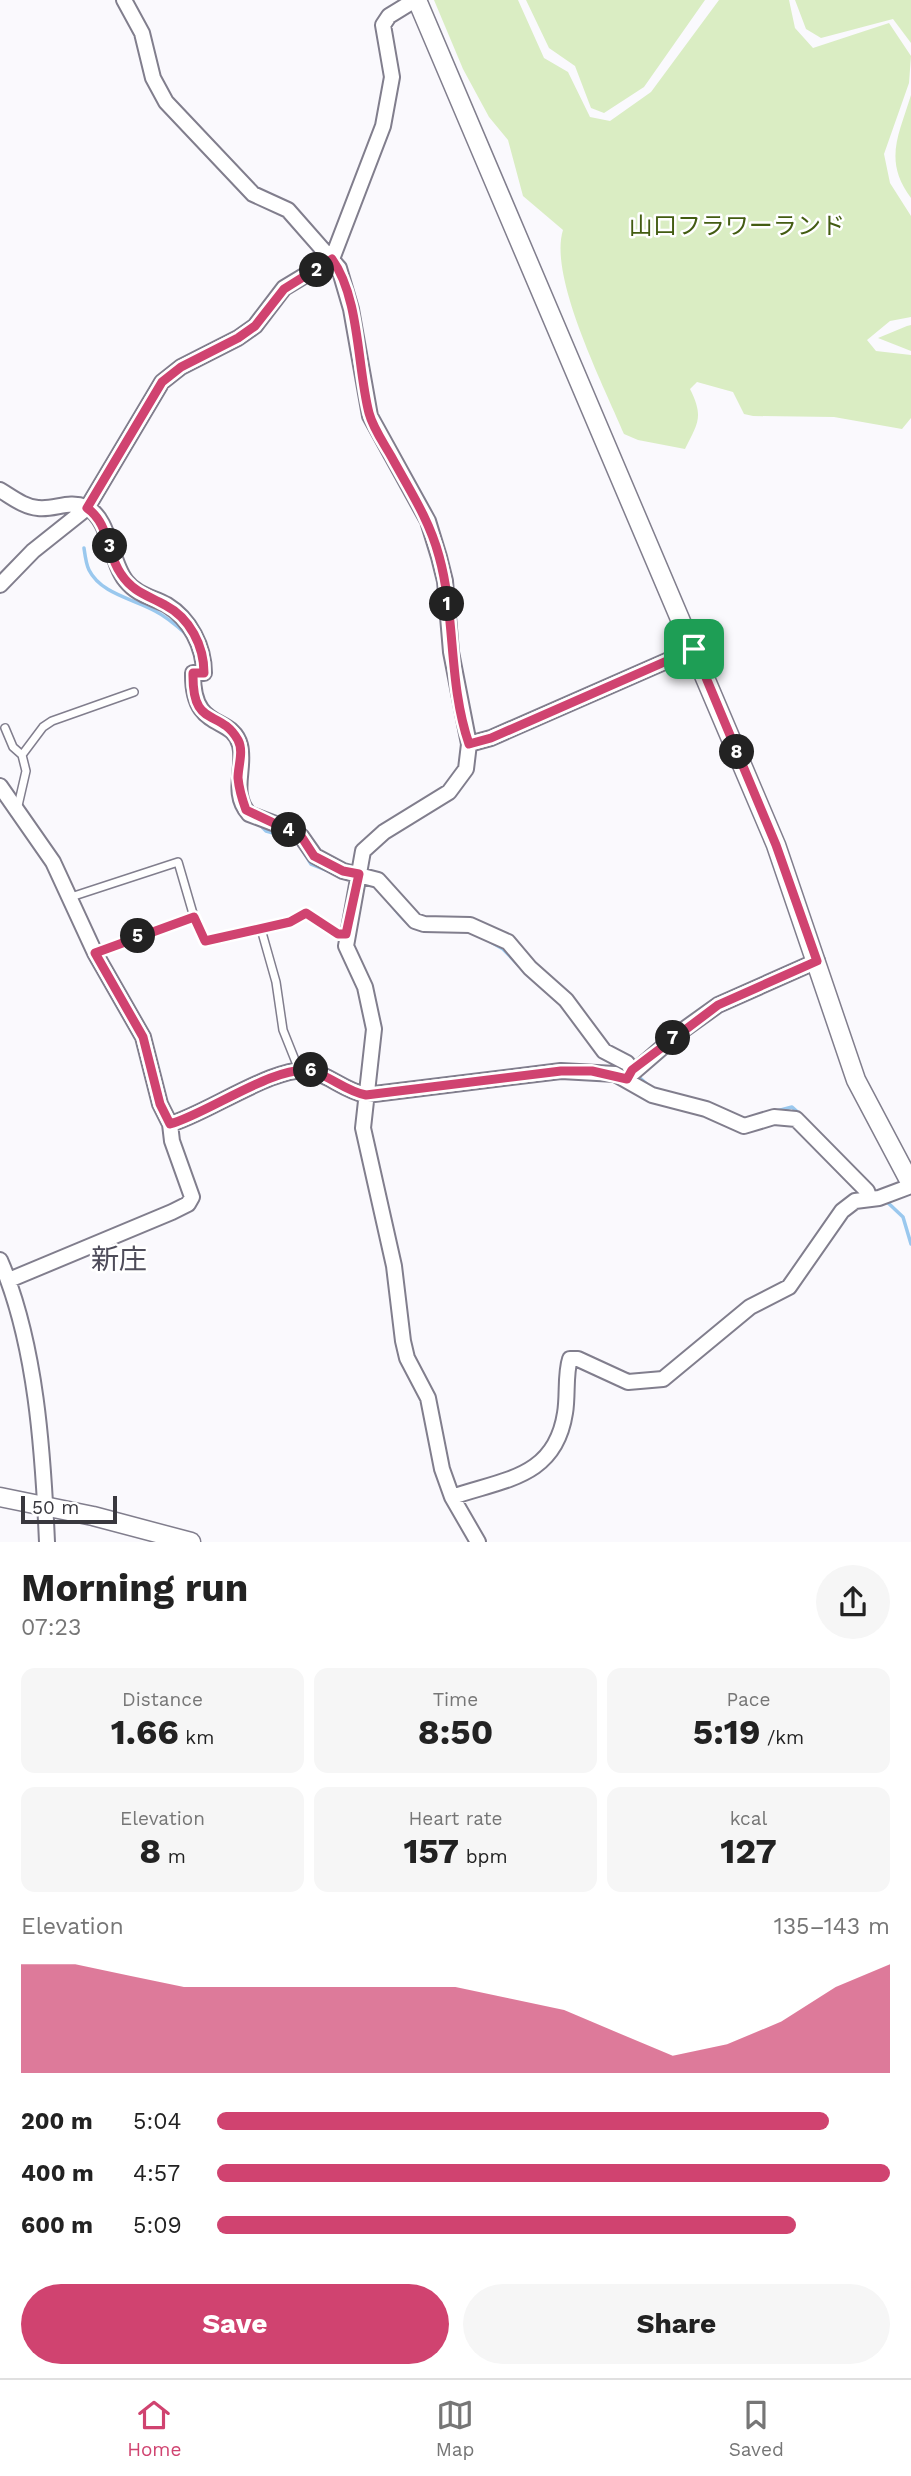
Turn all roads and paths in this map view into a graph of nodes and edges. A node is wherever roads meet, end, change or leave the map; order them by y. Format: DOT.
graph roads {
  1 [pos="124,0"];
  2 [pos="416,0"];
  3 [pos="332,259"];
  4 [pos="0,490"];
  5 [pos="87,508"];
  6 [pos="0,585"];
  7 [pos="694,649"];
  8 [pos="134,692"];
  9 [pos="5,728"];
  10 [pos="469,744"];
  11 [pos="22,755"];
  12 [pos="0,786"];
  13 [pos="17,811"];
  14 [pos="359,879"];
  15 [pos="71,897"];
  16 [pos="194,917"];
  17 [pos="261,929"];
  18 [pos="346,934"];
  19 [pos="95,953"];
  20 [pos="817,961"];
  21 [pos="299,1070"];
  22 [pos="630,1074"];
  23 [pos="366,1095"];
  24 [pos="170,1124"];
  25 [pos="911,1185"];
  26 [pos="879,1198"];
  27 [pos="0,1260"];
  28 [pos="9,1280"];
  29 [pos="0,1497"];
  30 [pos="452,1497"];
  31 [pos="46,1505"];
  32 [pos="47,1542"];
  33 [pos="191,1542"];
  34 [pos="478,1542"];
  1 -- 3 [label="street"];
  2 -- 3 [label="street"];
  2 -- 7 [label="street"];
  3 -- 5 [label="street"];
  3 -- 10 [label="street"];
  4 -- 5 [label="street"];
  5 -- 6 [label="street"];
  5 -- 14 [label="street"];
  7 -- 10 [label="street"];
  7 -- 20 [label="street"];
  8 -- 11 [label="lane"];
  9 -- 11 [label="lane"];
  10 -- 14 [label="street"];
  11 -- 13 [label="lane"];
  12 -- 13 [label="street"];
  13 -- 15 [label="street"];
  14 -- 18 [label="street"];
  14 -- 22 [label="street"];
  15 -- 16 [label="lane"];
  15 -- 19 [label="street"];
  16 -- 17 [label="lane"];
  16 -- 19 [label="lane"];
  17 -- 18 [label="lane"];
  17 -- 21 [label="lane"];
  18 -- 23 [label="street"];
  19 -- 24 [label="street"];
  20 -- 22 [label="street"];
  20 -- 25 [label="street"];
  21 -- 23 [label="street"];
  21 -- 24 [label="street"];
  22 -- 23 [label="street"];
  22 -- 26 [label="street"];
  23 -- 30 [label="street"];
  24 -- 28 [label="street"];
  25 -- 26 [label="street"];
  26 -- 30 [label="street"];
  27 -- 28 [label="street"];
  28 -- 31 [label="street"];
  29 -- 31 [label="street"];
  30 -- 34 [label="street"];
  31 -- 32 [label="street"];
  31 -- 33 [label="street"];
}
